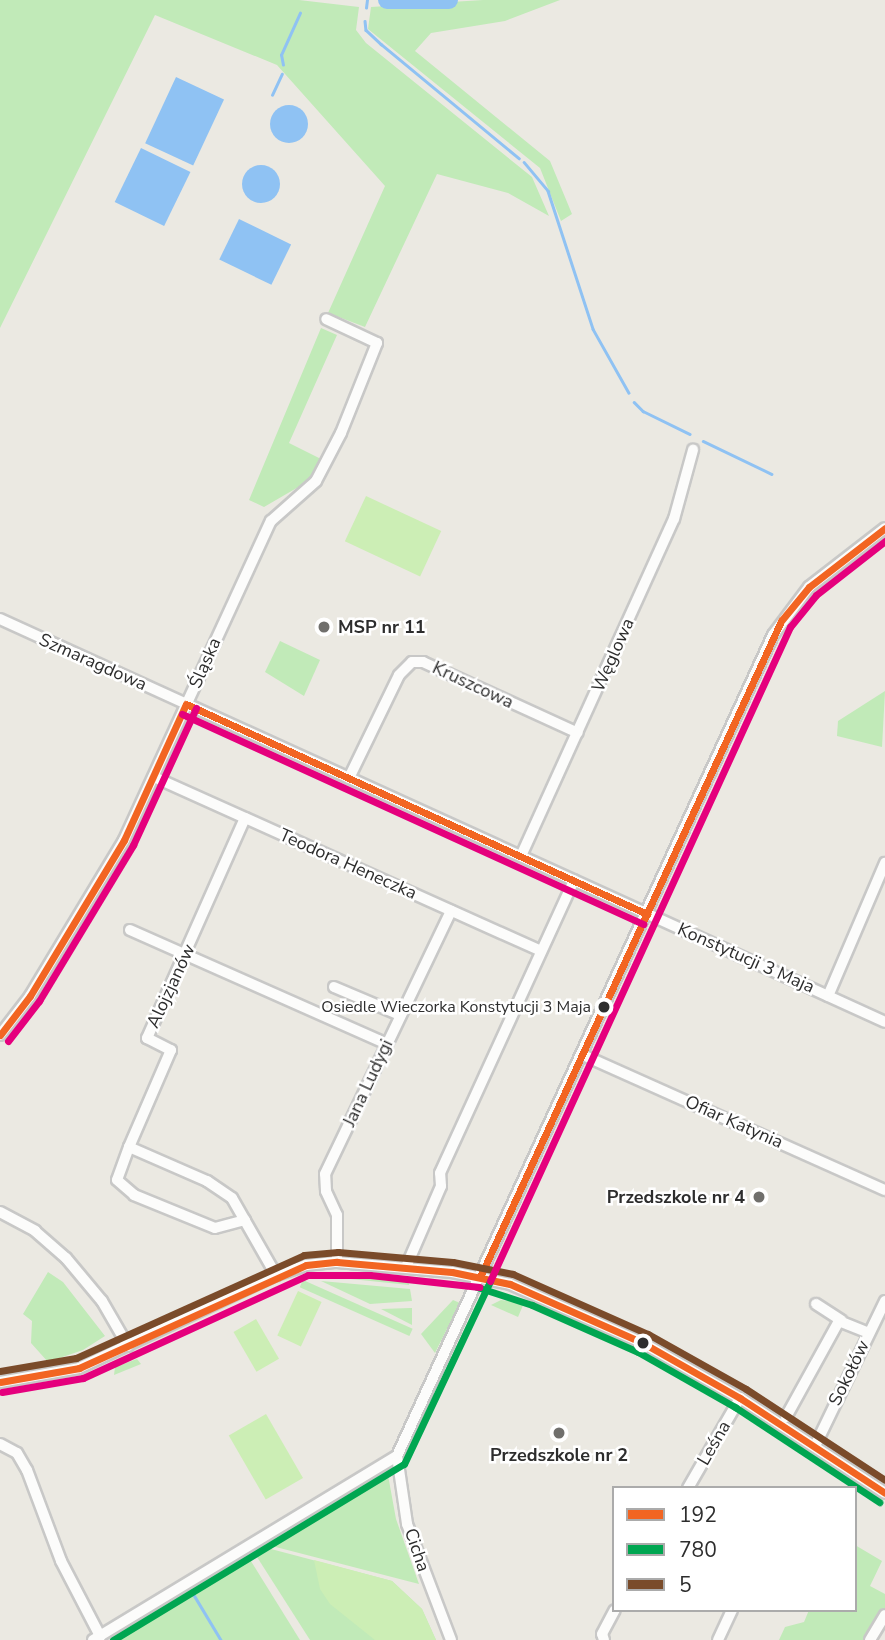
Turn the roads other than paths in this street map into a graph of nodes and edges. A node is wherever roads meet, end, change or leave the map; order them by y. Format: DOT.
graph roads {
  1 [pos="326,319"];
  2 [pos="693,450"];
  3 [pos="885,528"];
  4 [pos="0,620"];
  5 [pos="186,704"];
  6 [pos="578,733"];
  7 [pos="154,777"];
  8 [pos="349,778"];
  9 [pos="245,818"];
  10 [pos="522,856"];
  11 [pos="885,863"];
  12 [pos="574,880"];
  13 [pos="451,911"];
  14 [pos="647,914"];
  15 [pos="130,930"];
  16 [pos="541,951"];
  17 [pos="185,956"];
  18 [pos="334,987"];
  19 [pos="828,996"];
  20 [pos="400,1015"];
  21 [pos="885,1022"];
  22 [pos="0,1035"];
  23 [pos="387,1044"];
  24 [pos="583,1055"];
  25 [pos="129,1147"];
  26 [pos="885,1190"];
  27 [pos="0,1212"];
  28 [pos="245,1220"];
  29 [pos="337,1262"];
  30 [pos="406,1267"];
  31 [pos="276,1275"];
  32 [pos="480,1277"];
  33 [pos="885,1301"];
  34 [pos="816,1304"];
  35 [pos="841,1320"];
  36 [pos="869,1333"];
  37 [pos="128,1346"];
  38 [pos="0,1382"];
  39 [pos="740,1398"];
  40 [pos="786,1417"];
  41 [pos="0,1444"];
  42 [pos="815,1446"];
  43 [pos="397,1456"];
  44 [pos="689,1486"];
  45 [pos="885,1493"];
  46 [pos="614,1612"];
  47 [pos="731,1612"];
  48 [pos="885,1615"];
  49 [pos="603,1637"];
  50 [pos="96,1638"];
  51 [pos="450,1640"];
  52 [pos="718,1640"];
  53 [pos="870,1640"];
  1 -- 5 [label="street, Śląska"];
  2 -- 6 [label="street, Węglowa"];
  3 -- 14 [label="street"];
  4 -- 5 [label="street, Szmaragdowa"];
  5 -- 7 [label="street, Śląska"];
  5 -- 8 [label="street, Konstytucji 3 Maja"];
  6 -- 8 [label="street, Kruszcowa"];
  6 -- 10 [label="street, Węglowa"];
  7 -- 9 [label="street, Teodora Heneczka"];
  7 -- 22 [label="street, Śląska"];
  8 -- 10 [label="street, Konstytucji 3 Maja"];
  9 -- 13 [label="street, Teodora Heneczka"];
  9 -- 17 [label="street, Alojzjanów"];
  10 -- 12 [label="street, Konstytucji 3 Maja"];
  11 -- 19 [label="street"];
  12 -- 14 [label="street, Konstytucji 3 Maja"];
  12 -- 16 [label="street"];
  13 -- 16 [label="street, Teodora Heneczka"];
  13 -- 20 [label="street, Jana Ludygi"];
  14 -- 19 [label="street, Konstytucji 3 Maja"];
  14 -- 24 [label="street"];
  15 -- 17 [label="street"];
  16 -- 30 [label="street"];
  17 -- 23 [label="street"];
  17 -- 25 [label="street, Alojzjanów"];
  18 -- 20 [label="street"];
  19 -- 21 [label="street, Konstytucji 3 Maja"];
  20 -- 23 [label="street, Jana Ludygi"];
  23 -- 29 [label="street, Jana Ludygi"];
  24 -- 26 [label="street, Ofiar Katynia"];
  24 -- 32 [label="street"];
  25 -- 28 [label="street"];
  25 -- 28 [label="street"];
  27 -- 37 [label="street"];
  28 -- 31 [label="street"];
  29 -- 30 [label="street"];
  29 -- 31 [label="street"];
  30 -- 32 [label="street"];
  31 -- 37 [label="street"];
  32 -- 39 [label="street"];
  32 -- 43 [label="street"];
  33 -- 36 [label="street, Sokołów"];
  34 -- 35 [label="street"];
  35 -- 36 [label="street"];
  35 -- 40 [label="street"];
  36 -- 42 [label="street, Sokołów"];
  37 -- 38 [label="street"];
  39 -- 42 [label="street"];
  39 -- 44 [label="street, Leśna"];
  41 -- 50 [label="street"];
  42 -- 45 [label="street"];
  43 -- 50 [label="street"];
  43 -- 51 [label="street, Cicha"];
  46 -- 49 [label="street"];
  47 -- 52 [label="street"];
  48 -- 53 [label="street"];
}
